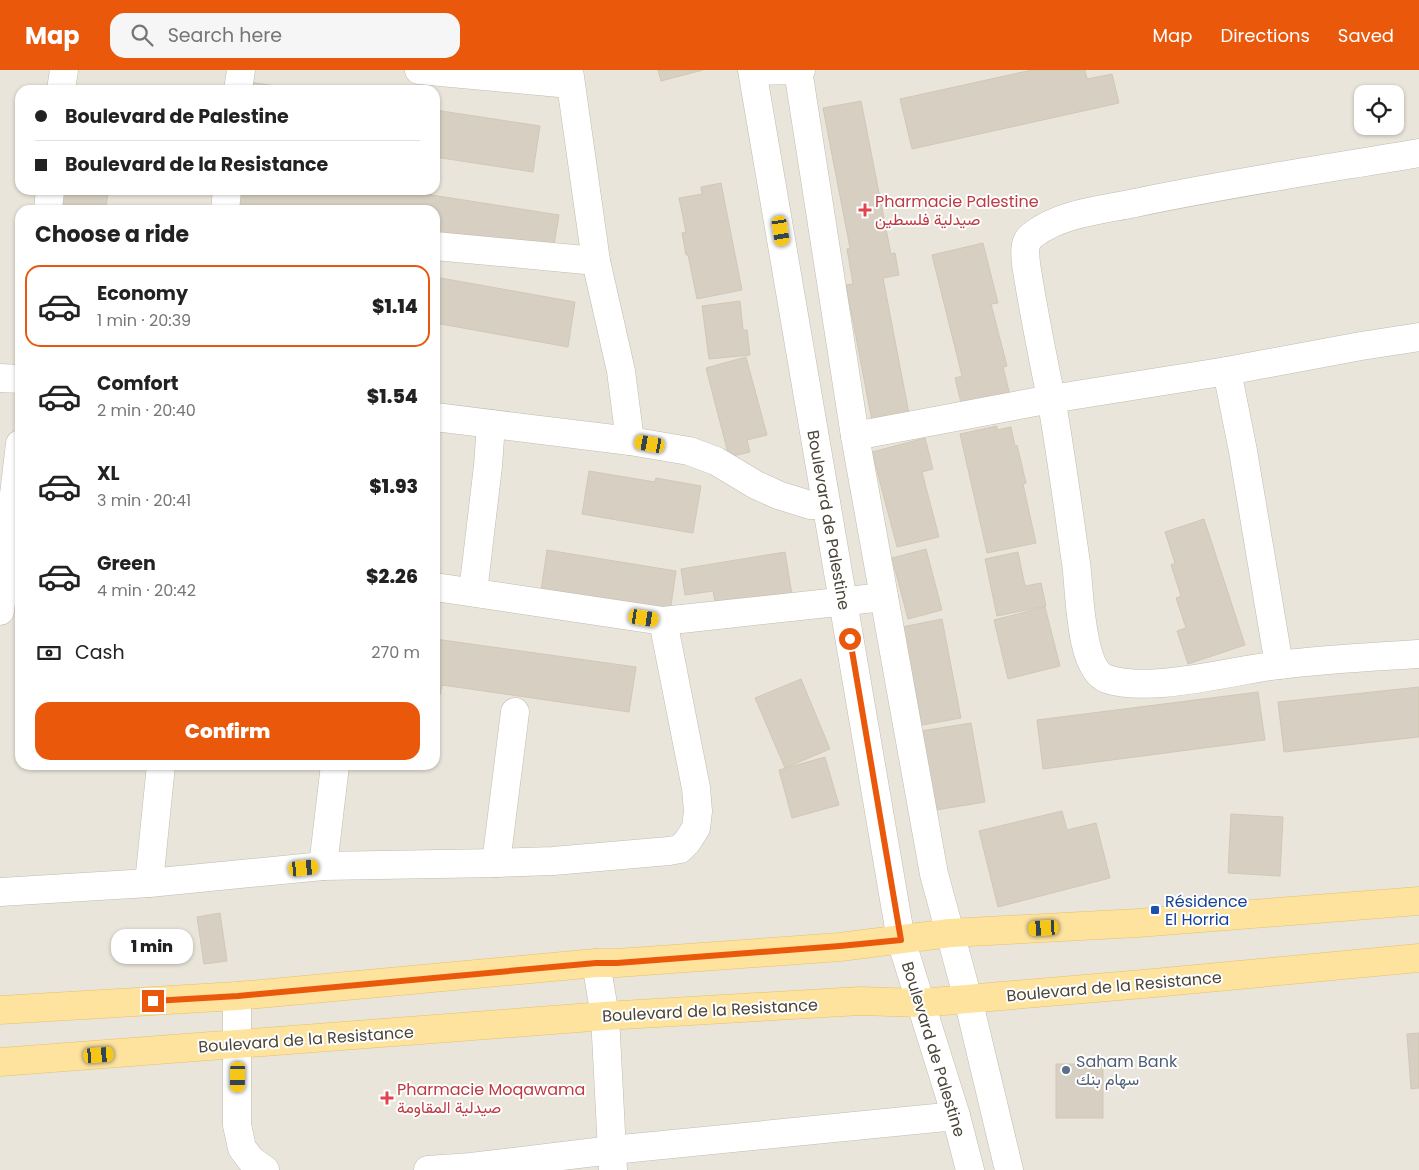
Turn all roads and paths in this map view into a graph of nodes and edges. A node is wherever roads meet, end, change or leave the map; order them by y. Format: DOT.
graph roads {
  1 [pos="64,70"];
  2 [pos="241,70"];
  3 [pos="419,70"];
  4 [pos="753,70"];
  5 [pos="799,70"];
  6 [pos="569,77"];
  7 [pos="62,85"];
  8 [pos="239,85"];
  9 [pos="1419,153"];
  10 [pos="440,246"];
  11 [pos="596,262"];
  12 [pos="1419,337"];
  13 [pos="1227,371"];
  14 [pos="0,378"];
  15 [pos="15,379"];
  16 [pos="1051,399"];
  17 [pos="440,418"];
  18 [pos="491,424"];
  19 [pos="854,436"];
  20 [pos="630,441"];
  21 [pos="826,505"];
  22 [pos="15,532"];
  23 [pos="14,549"];
  24 [pos="440,588"];
  25 [pos="473,592"];
  26 [pos="884,597"];
  27 [pos="843,601"];
  28 [pos="0,611"];
  29 [pos="663,621"];
  30 [pos="1419,654"];
  31 [pos="1279,665"];
  32 [pos="515,712"];
  33 [pos="160,770"];
  34 [pos="334,770"];
  35 [pos="496,863"];
  36 [pos="324,866"];
  37 [pos="149,883"];
  38 [pos="0,892"];
  39 [pos="1419,901"];
  40 [pos="950,933"];
  41 [pos="901,940"];
  42 [pos="1419,958"];
  43 [pos="596,963"];
  44 [pos="238,996"];
  45 [pos="968,999"];
  46 [pos="920,1003"];
  47 [pos="0,1010"];
  48 [pos="605,1016"];
  49 [pos="238,1045"];
  50 [pos="0,1062"];
  51 [pos="956,1116"];
  52 [pos="612,1160"];
  53 [pos="471,1169"];
  54 [pos="265,1170"];
  55 [pos="428,1170"];
  56 [pos="970,1170"];
  57 [pos="1009,1170"];
  1 -- 7 [label="street"];
  2 -- 8 [label="street"];
  3 -- 6 [label="street"];
  4 -- 5 [label="street"];
  4 -- 21 [label="street, Boulevard de Palestine"];
  5 -- 19 [label="street"];
  6 -- 11 [label="street"];
  9 -- 16 [label="street"];
  10 -- 11 [label="street"];
  11 -- 20 [label="street"];
  12 -- 13 [label="street"];
  13 -- 16 [label="street"];
  13 -- 31 [label="street"];
  14 -- 15 [label="street"];
  16 -- 19 [label="street"];
  16 -- 31 [label="street"];
  17 -- 18 [label="street"];
  18 -- 20 [label="street"];
  18 -- 25 [label="street"];
  19 -- 26 [label="street"];
  20 -- 21 [label="street"];
  21 -- 27 [label="street, Boulevard de Palestine"];
  22 -- 23 [label="street"];
  23 -- 28 [label="street"];
  24 -- 25 [label="street"];
  25 -- 29 [label="street"];
  26 -- 27 [label="street"];
  26 -- 40 [label="street"];
  27 -- 29 [label="street"];
  27 -- 41 [label="street, Boulevard de Palestine"];
  29 -- 35 [label="street"];
  30 -- 31 [label="street"];
  32 -- 35 [label="street"];
  33 -- 37 [label="street"];
  34 -- 36 [label="street"];
  35 -- 36 [label="street"];
  36 -- 37 [label="street"];
  37 -- 38 [label="street"];
  39 -- 40 [label="main road"];
  40 -- 41 [label="main road"];
  40 -- 45 [label="street"];
  41 -- 43 [label="main road"];
  41 -- 46 [label="street, Boulevard de Palestine"];
  42 -- 45 [label="main road, Boulevard de la Resistance"];
  43 -- 44 [label="main road"];
  43 -- 48 [label="street"];
  44 -- 47 [label="main road"];
  44 -- 49 [label="street"];
  45 -- 46 [label="main road, Boulevard de la Resistance"];
  45 -- 57 [label="street"];
  46 -- 48 [label="main road, Boulevard de la Resistance"];
  46 -- 51 [label="street, Boulevard de Palestine"];
  48 -- 49 [label="main road, Boulevard de la Resistance"];
  48 -- 52 [label="street"];
  49 -- 50 [label="main road, Boulevard de la Resistance"];
  49 -- 54 [label="street"];
  51 -- 52 [label="street"];
  51 -- 56 [label="street, Boulevard de Palestine"];
  52 -- 53 [label="street"];
  53 -- 55 [label="street"];
}
